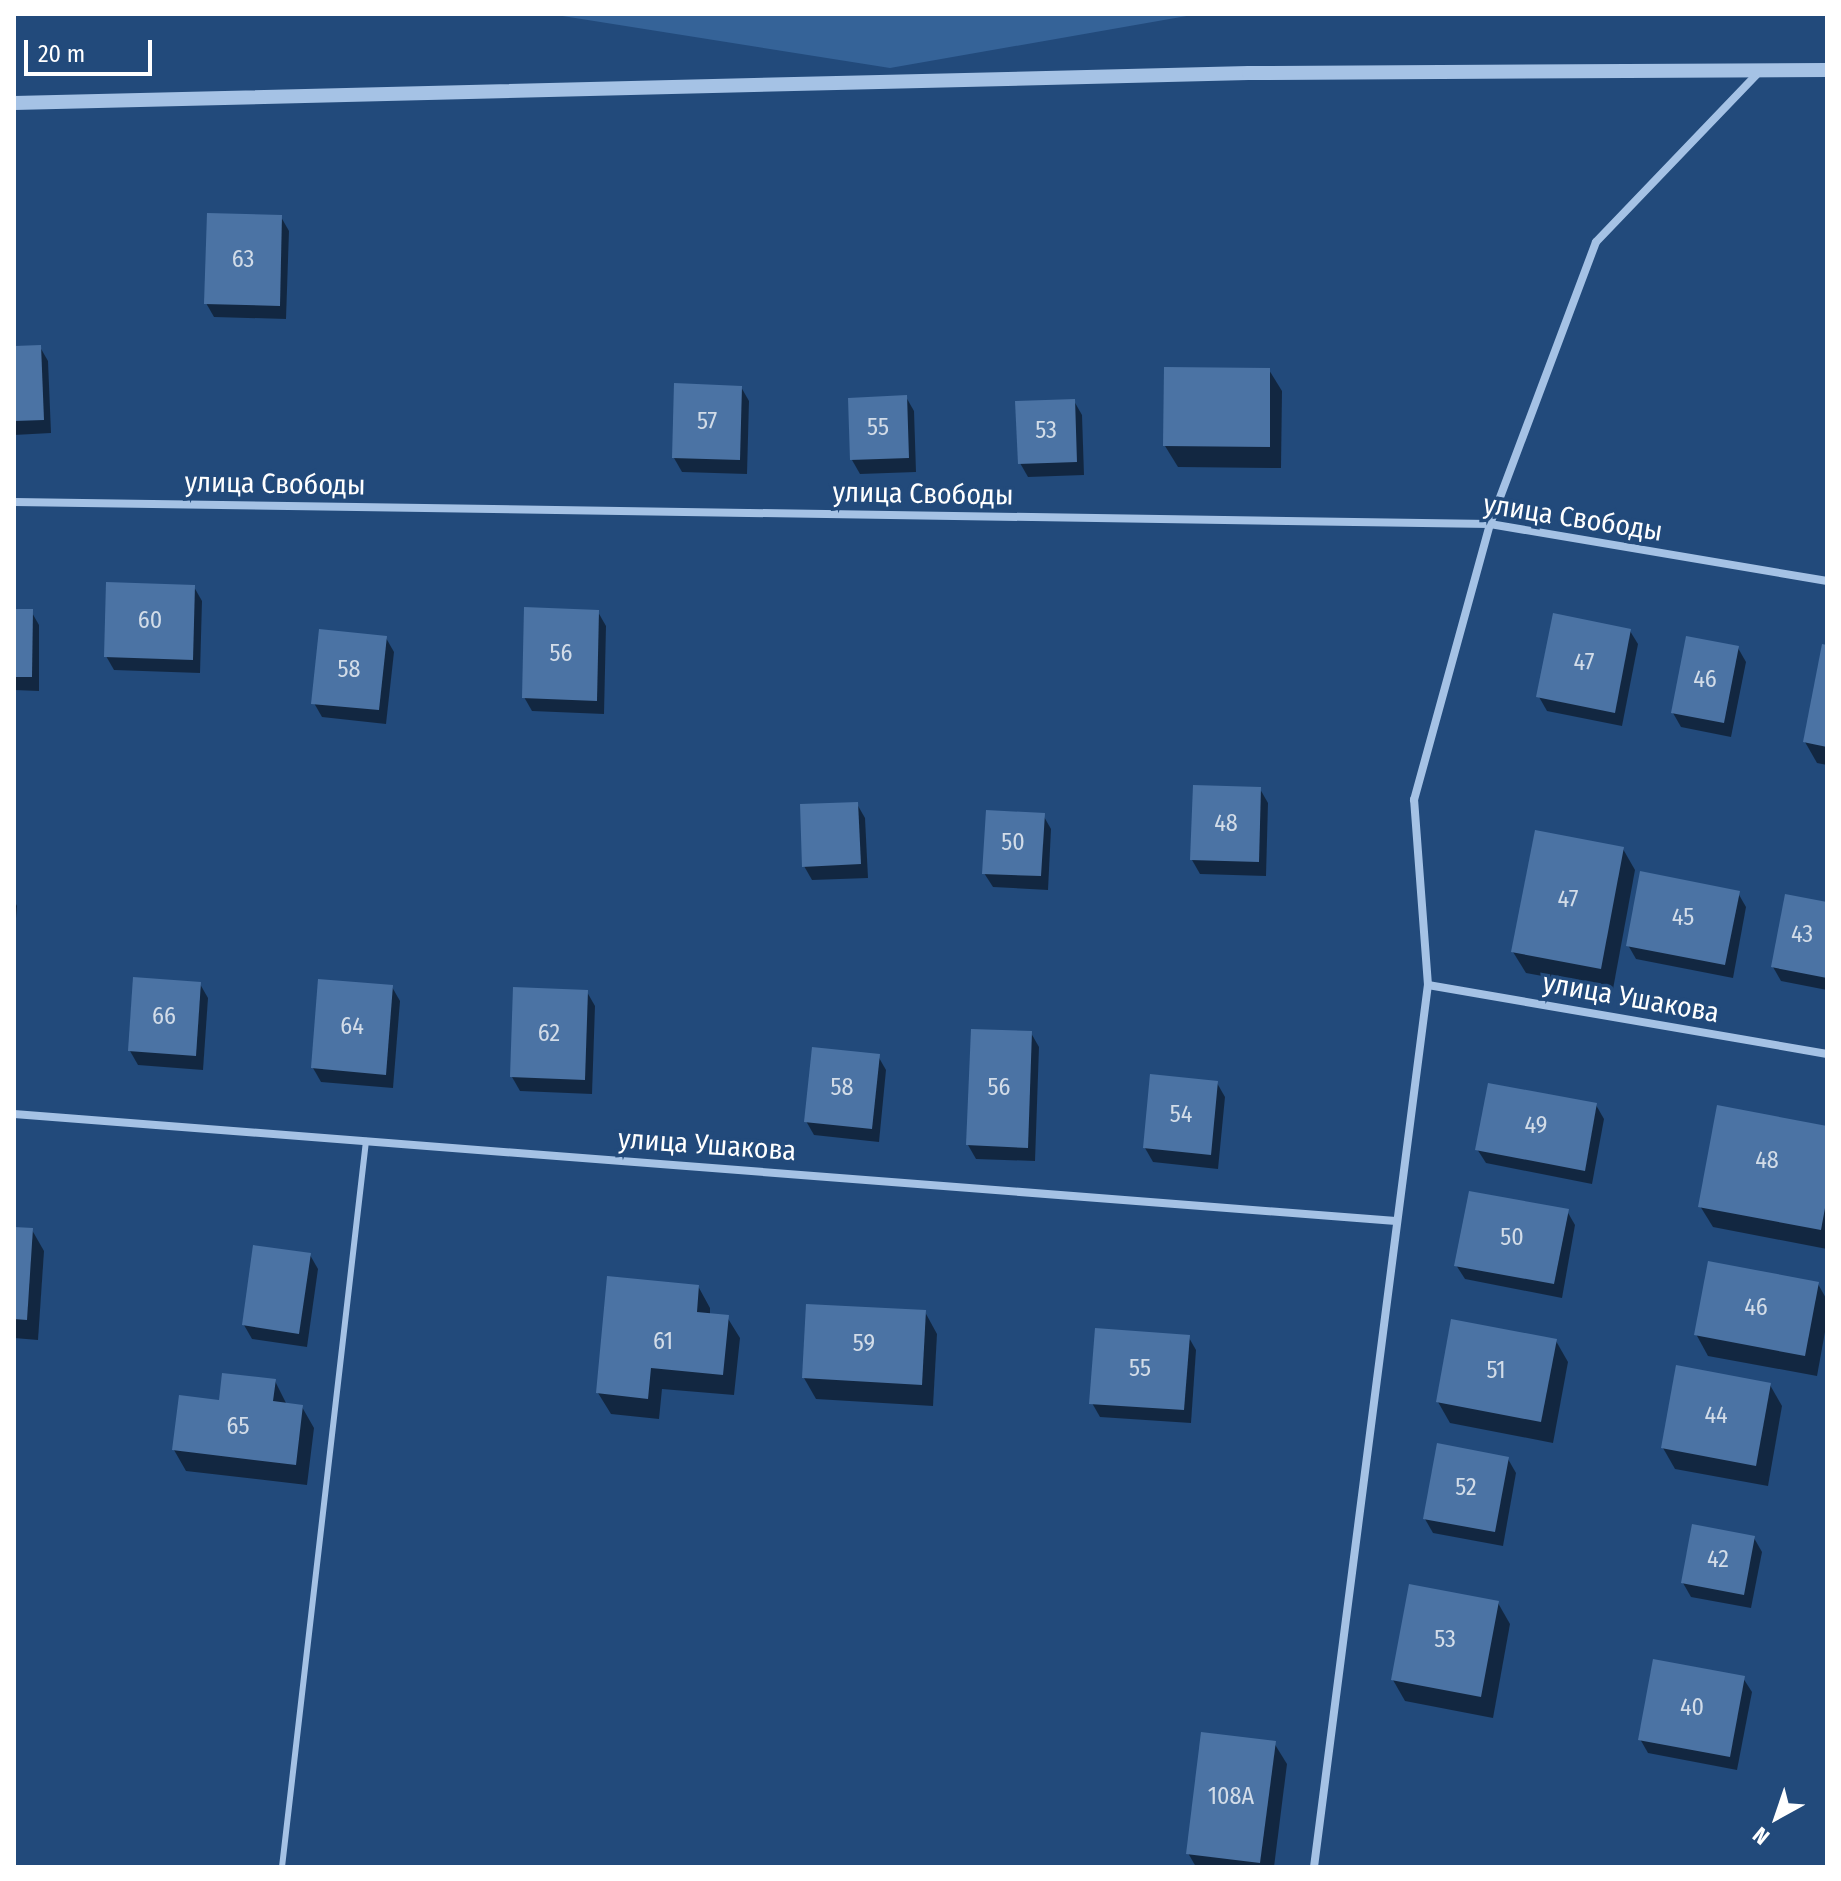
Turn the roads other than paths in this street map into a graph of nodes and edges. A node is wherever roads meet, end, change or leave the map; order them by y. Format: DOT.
graph roads {
  1 [pos="1761,70"];
  2 [pos="1827,70"];
  3 [pos="14,103"];
  4 [pos="14,502"];
  5 [pos="1490,524"];
  6 [pos="1827,581"];
  7 [pos="1428,985"];
  8 [pos="1827,1054"];
  9 [pos="14,1114"];
  10 [pos="366,1141"];
  11 [pos="1396,1221"];
  12 [pos="282,1867"];
  13 [pos="1314,1867"];
  1 -- 2 [label="street"];
  1 -- 3 [label="street"];
  1 -- 5 [label="street"];
  4 -- 5 [label="street, улица Свободы"];
  5 -- 6 [label="street, улица Свободы"];
  5 -- 7 [label="street"];
  7 -- 8 [label="street, улица Ушакова"];
  7 -- 11 [label="street"];
  9 -- 10 [label="street, улица Ушакова"];
  10 -- 11 [label="street, улица Ушакова"];
  10 -- 12 [label="lane"];
  11 -- 13 [label="street"];
}
